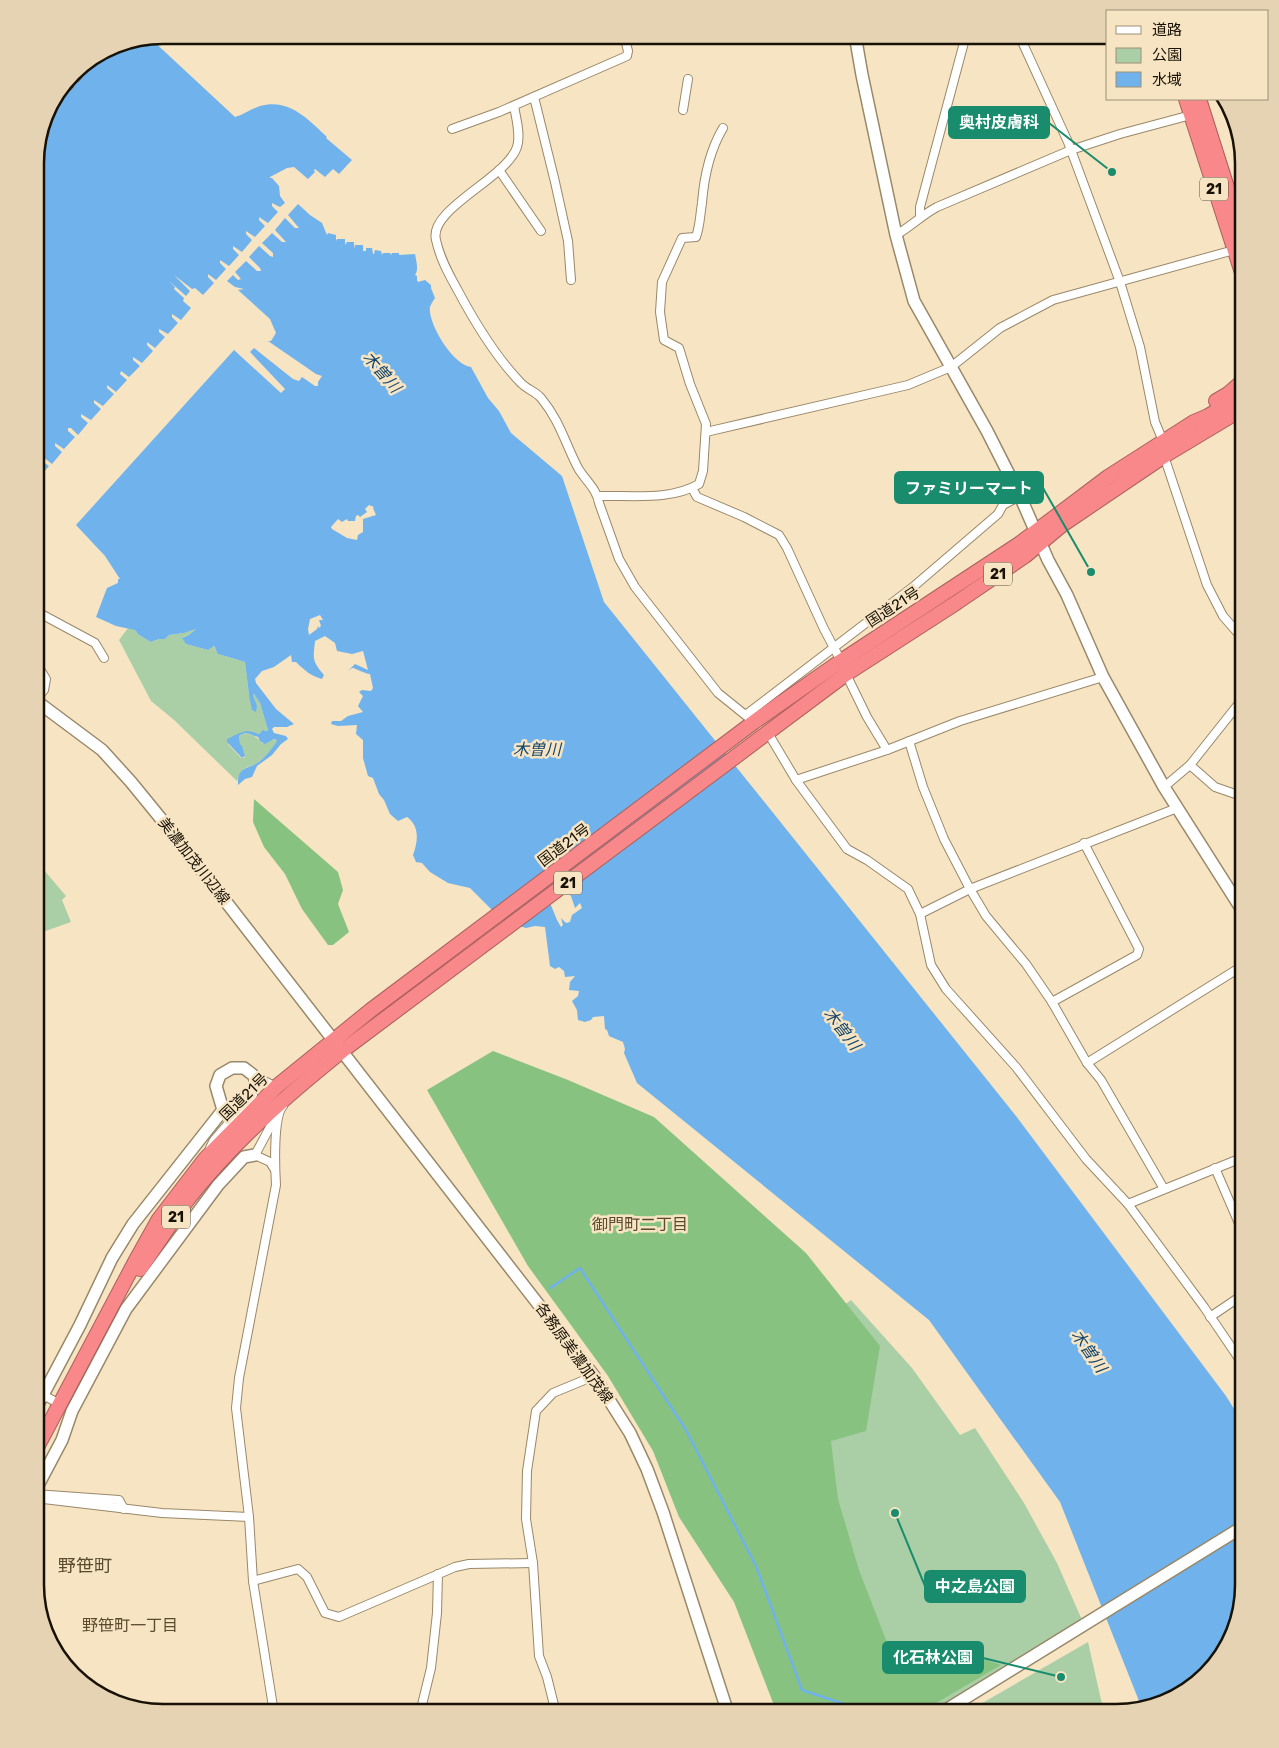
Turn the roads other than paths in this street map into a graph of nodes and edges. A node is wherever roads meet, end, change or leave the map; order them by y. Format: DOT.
graph roads {
  1 [pos="626,44"];
  2 [pos="857,44"];
  3 [pos="964,44"];
  4 [pos="1023,44"];
  5 [pos="688,79"];
  6 [pos="534,97"];
  7 [pos="1186,100"];
  8 [pos="1199,100"];
  9 [pos="514,106"];
  10 [pos="683,110"];
  11 [pos="1191,115"];
  12 [pos="723,128"];
  13 [pos="452,130"];
  14 [pos="1071,150"];
  15 [pos="499,170"];
  16 [pos="920,216"];
  17 [pos="540,230"];
  18 [pos="1235,230"];
  19 [pos="1235,234"];
  20 [pos="896,235"];
  21 [pos="1235,246"];
  22 [pos="571,280"];
  23 [pos="1120,282"];
  24 [pos="951,367"];
  25 [pos="1235,388"];
  26 [pos="1235,400"];
  27 [pos="1235,413"];
  28 [pos="1194,422"];
  29 [pos="706,432"];
  30 [pos="1163,441"];
  31 [pos="1164,456"];
  32 [pos="692,488"];
  33 [pos="598,496"];
  34 [pos="1020,496"];
  35 [pos="1038,537"];
  36 [pos="44,616"];
  37 [pos="1235,630"];
  38 [pos="834,648"];
  39 [pos="104,658"];
  40 [pos="844,668"];
  41 [pos="44,676"];
  42 [pos="1103,677"];
  43 [pos="44,690"];
  44 [pos="44,707"];
  45 [pos="1235,708"];
  46 [pos="748,722"];
  47 [pos="768,733"];
  48 [pos="908,741"];
  49 [pos="887,750"];
  50 [pos="1190,765"];
  51 [pos="796,780"];
  52 [pos="1164,787"];
  53 [pos="1235,793"];
  54 [pos="1177,808"];
  55 [pos="1084,843"];
  56 [pos="970,889"];
  57 [pos="1235,899"];
  58 [pos="920,914"];
  59 [pos="1235,971"];
  60 [pos="1052,1002"];
  61 [pos="338,1046"];
  62 [pos="1087,1063"];
  63 [pos="253,1075"];
  64 [pos="276,1087"];
  65 [pos="293,1091"];
  66 [pos="276,1121"];
  67 [pos="255,1155"];
  68 [pos="204,1159"];
  69 [pos="1235,1160"];
  70 [pos="1215,1168"];
  71 [pos="275,1170"];
  72 [pos="1164,1189"];
  73 [pos="1128,1204"];
  74 [pos="1235,1214"];
  75 [pos="1235,1300"];
  76 [pos="1210,1317"];
  77 [pos="1235,1353"];
  78 [pos="594,1376"];
  79 [pos="44,1393"];
  80 [pos="44,1396"];
  81 [pos="58,1403"];
  82 [pos="44,1434"];
  83 [pos="44,1446"];
  84 [pos="44,1475"];
  85 [pos="44,1493"];
  86 [pos="44,1499"];
  87 [pos="124,1509"];
  88 [pos="249,1517"];
  89 [pos="1235,1532"];
  90 [pos="533,1563"];
  91 [pos="438,1574"];
  92 [pos="253,1581"];
  93 [pos="273,1704"];
  94 [pos="422,1704"];
  95 [pos="554,1704"];
  96 [pos="725,1704"];
  97 [pos="956,1704"];
  1 -- 6 [label="street"];
  2 -- 20 [label="street"];
  3 -- 16 [label="street"];
  4 -- 14 [label="street"];
  5 -- 10 [label="street"];
  6 -- 9 [label="street"];
  6 -- 22 [label="street"];
  7 -- 11 [label="highway, 21"];
  8 -- 18 [label="highway, 21"];
  9 -- 13 [label="street"];
  9 -- 15 [label="street"];
  11 -- 14 [label="street"];
  11 -- 19 [label="highway, 21"];
  12 -- 29 [label="street"];
  14 -- 16 [label="street"];
  14 -- 23 [label="street"];
  15 -- 17 [label="street"];
  15 -- 33 [label="street"];
  16 -- 20 [label="street"];
  20 -- 24 [label="street"];
  21 -- 23 [label="street"];
  23 -- 24 [label="street"];
  23 -- 30 [label="street"];
  24 -- 29 [label="street"];
  24 -- 34 [label="street"];
  25 -- 28 [label="highway"];
  26 -- 28 [label="highway, 国道21号 / 21"];
  27 -- 31 [label="highway, 国道21号 / 21"];
  28 -- 30 [label="highway, 国道21号 / 21"];
  29 -- 32 [label="street"];
  30 -- 35 [label="highway, 国道21号 / 21"];
  31 -- 35 [label="highway, 国道21号 / 21"];
  31 -- 37 [label="street"];
  32 -- 33 [label="street"];
  32 -- 38 [label="street"];
  33 -- 46 [label="street"];
  34 -- 35 [label="street"];
  34 -- 38 [label="street"];
  35 -- 40 [label="highway, 国道21号 / 21"];
  35 -- 42 [label="street"];
  36 -- 39 [label="street"];
  38 -- 40 [label="street"];
  38 -- 46 [label="street"];
  40 -- 46 [label="highway, 国道21号 / 21"];
  40 -- 47 [label="highway, 国道21号 / 21"];
  40 -- 49 [label="street"];
  41 -- 43 [label="street"];
  42 -- 48 [label="street"];
  42 -- 52 [label="street"];
  44 -- 61 [label="street, 美濃加茂川辺線"];
  45 -- 50 [label="street"];
  46 -- 61 [label="highway, 国道21号 / 21"];
  47 -- 51 [label="street"];
  47 -- 61 [label="highway, 国道21号 / 21"];
  48 -- 49 [label="street"];
  48 -- 56 [label="street"];
  49 -- 51 [label="street"];
  50 -- 52 [label="street"];
  50 -- 53 [label="street"];
  51 -- 58 [label="street"];
  52 -- 54 [label="street"];
  54 -- 55 [label="street"];
  54 -- 57 [label="street"];
  55 -- 56 [label="street"];
  55 -- 60 [label="street"];
  56 -- 58 [label="street"];
  56 -- 60 [label="street"];
  58 -- 73 [label="street"];
  59 -- 62 [label="street"];
  60 -- 62 [label="street"];
  61 -- 64 [label="highway, 国道21号 / 21"];
  61 -- 65 [label="highway, 国道21号 / 21"];
  61 -- 78 [label="street, 各務原美濃加茂線"];
  62 -- 72 [label="street"];
  63 -- 64 [label="street"];
  63 -- 68 [label="street"];
  63 -- 79 [label="street"];
  64 -- 68 [label="highway, 国道21号 / 21"];
  65 -- 66 [label="street"];
  65 -- 83 [label="highway, 国道21号 / 21"];
  66 -- 67 [label="street"];
  66 -- 71 [label="street"];
  67 -- 71 [label="street"];
  67 -- 84 [label="street"];
  68 -- 82 [label="highway, 国道21号 / 21"];
  69 -- 70 [label="street"];
  70 -- 72 [label="street"];
  70 -- 74 [label="street"];
  71 -- 88 [label="street"];
  72 -- 73 [label="street"];
  73 -- 76 [label="street"];
  75 -- 76 [label="street"];
  76 -- 77 [label="street"];
  78 -- 90 [label="street"];
  78 -- 96 [label="street, 各務原美濃加茂線"];
  80 -- 81 [label="street"];
  85 -- 87 [label="street"];
  86 -- 87 [label="street"];
  87 -- 88 [label="street"];
  88 -- 92 [label="street"];
  89 -- 97 [label="street"];
  90 -- 91 [label="street"];
  90 -- 95 [label="street"];
  91 -- 92 [label="street"];
  91 -- 94 [label="street"];
  92 -- 93 [label="street"];
}
